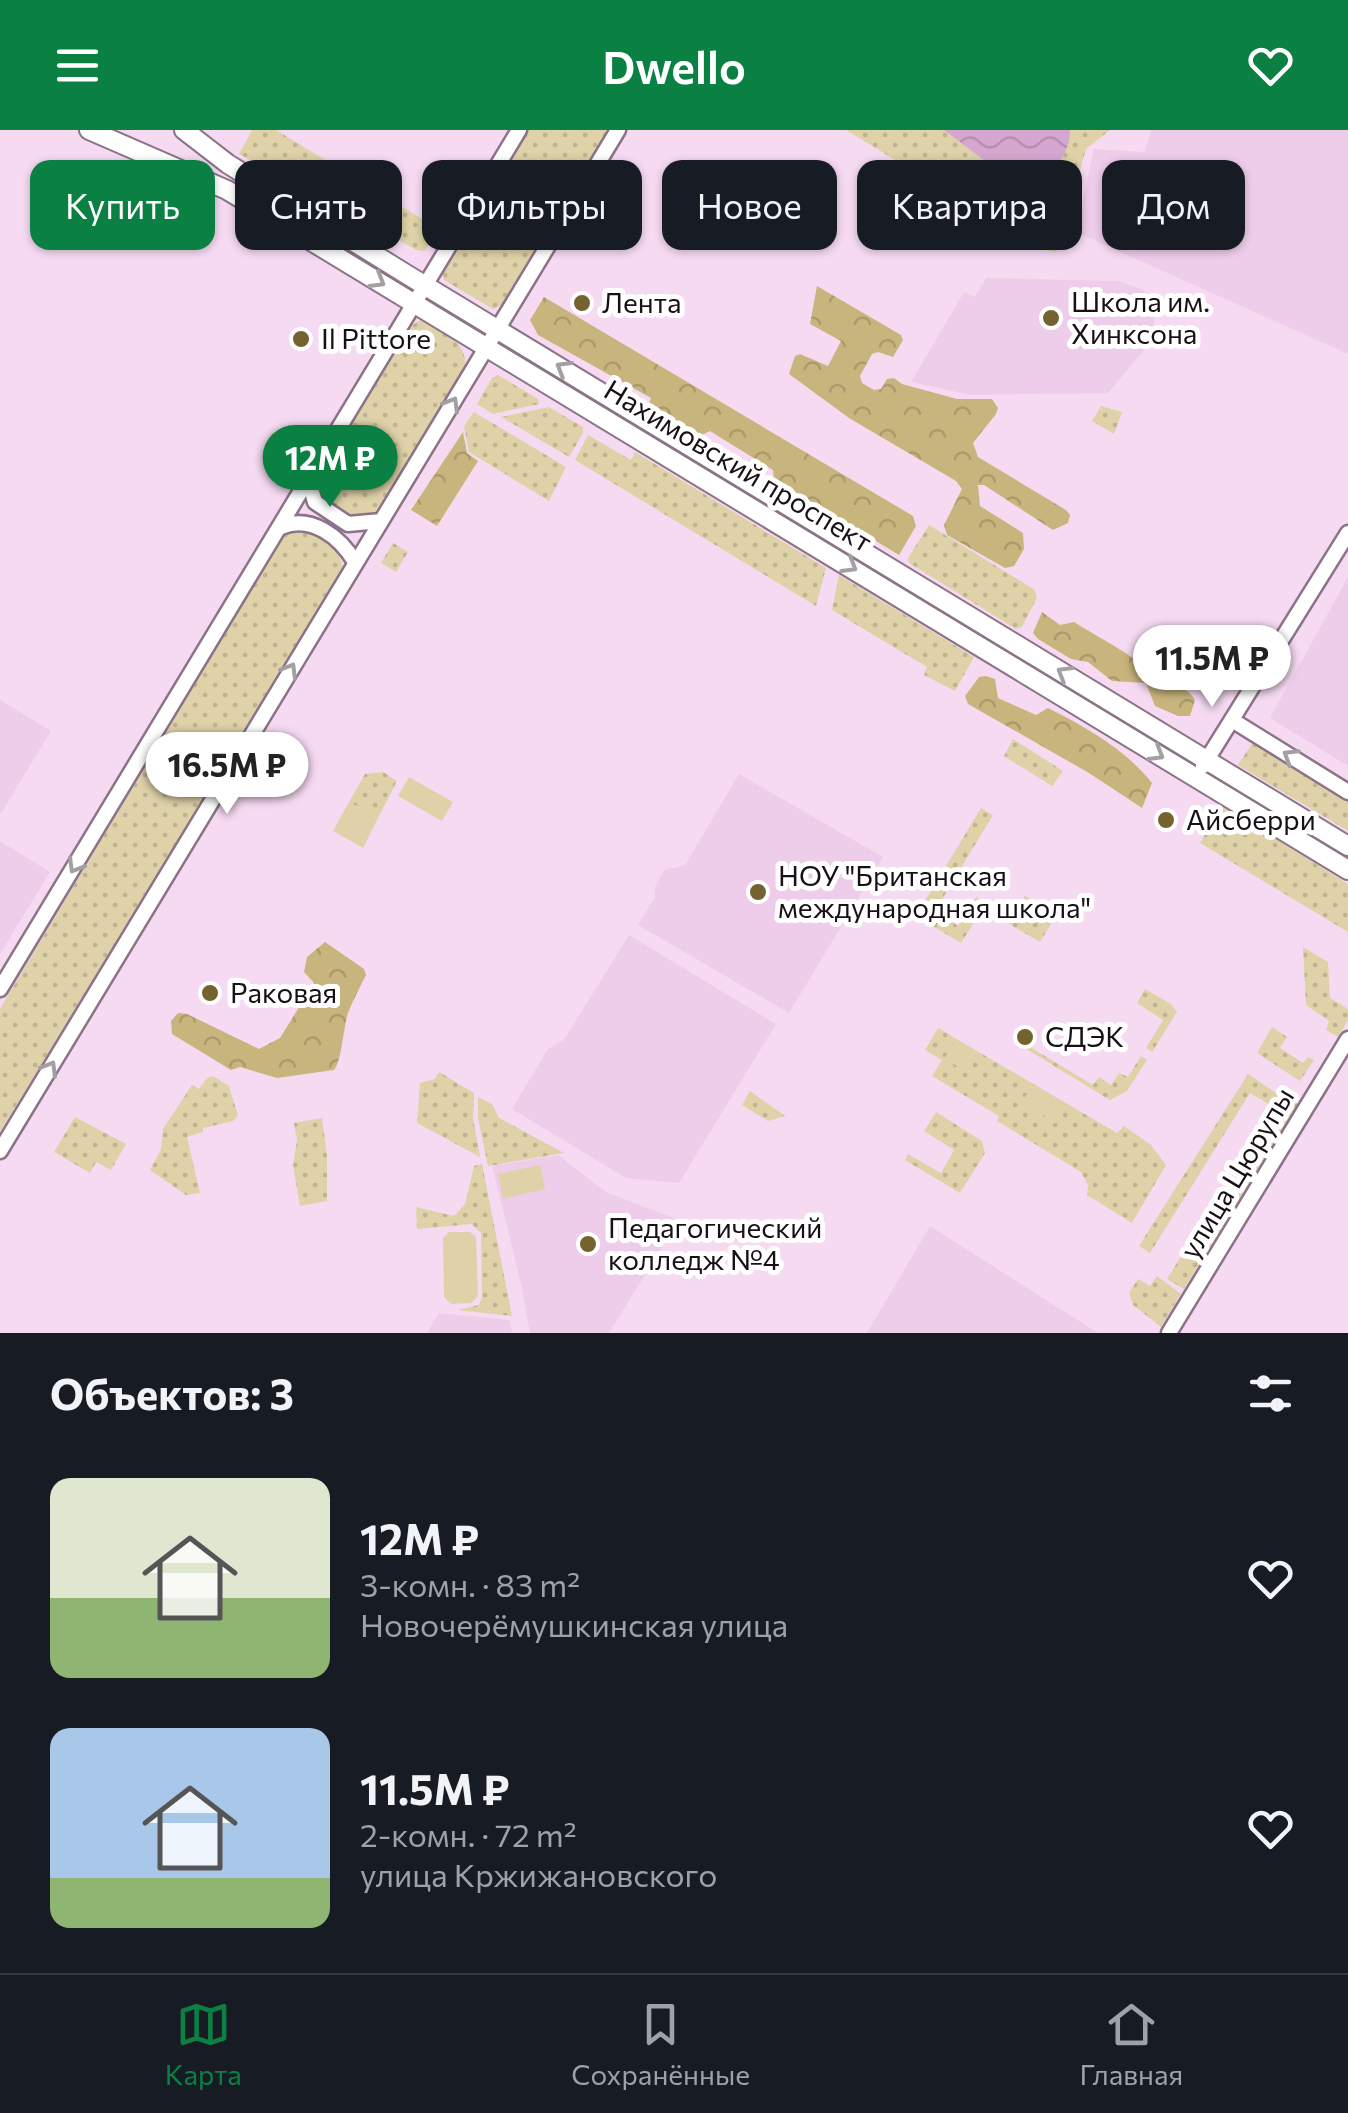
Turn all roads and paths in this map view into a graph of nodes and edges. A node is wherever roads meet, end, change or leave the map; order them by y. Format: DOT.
graph roads {
  1 [pos="89,130"];
  2 [pos="184,130"];
  3 [pos="519,130"];
  4 [pos="618,130"];
  5 [pos="206,148"];
  6 [pos="159,160"];
  7 [pos="208,160"];
  8 [pos="215,185"];
  9 [pos="424,284"];
  10 [pos="413,302"];
  11 [pos="497,329"];
  12 [pos="486,346"];
  13 [pos="309,481"];
  14 [pos="380,521"];
  15 [pos="281,527"];
  16 [pos="1348,534"];
  17 [pos="356,562"];
  18 [pos="1232,720"];
  19 [pos="1207,760"];
  20 [pos="1196,778"];
  21 [pos="1348,792"];
  22 [pos="1348,846"];
  23 [pos="1348,870"];
  24 [pos="0,989"];
  25 [pos="1348,1039"];
  26 [pos="0,1151"];
  27 [pos="1169,1333"];
  1 -- 6 [label="main road, Нахимовский проспект"];
  2 -- 5 [label="main road, Нахимовский проспект"];
  3 -- 9 [label="street"];
  4 -- 11 [label="street"];
  5 -- 7 [label="main road"];
  5 -- 9 [label="main road, Нахимовский проспект"];
  8 -- 10 [label="main road, Нахимовский проспект, one-way"];
  9 -- 10 [label="street"];
  9 -- 11 [label="main road, Нахимовский проспект"];
  10 -- 12 [label="main road, Нахимовский проспект"];
  10 -- 13 [label="street"];
  11 -- 12 [label="street"];
  19 -- 11 [label="main road, Нахимовский проспект, one-way"];
  14 -- 12 [label="street, one-way"];
  12 -- 20 [label="main road, Нахимовский проспект, one-way"];
  13 -- 14 [label="street"];
  13 -- 15 [label="street"];
  14 -- 17 [label="street"];
  15 -- 17 [label="street"];
  15 -- 24 [label="street, one-way"];
  16 -- 18 [label="street"];
  26 -- 17 [label="street, one-way"];
  18 -- 19 [label="street"];
  21 -- 18 [label="street, one-way"];
  19 -- 20 [label="street"];
  19 -- 22 [label="main road, Нахимовский проспект"];
  20 -- 23 [label="main road, Нахимовский проспект"];
  25 -- 27 [label="street, улица Цюрупы"];
}
